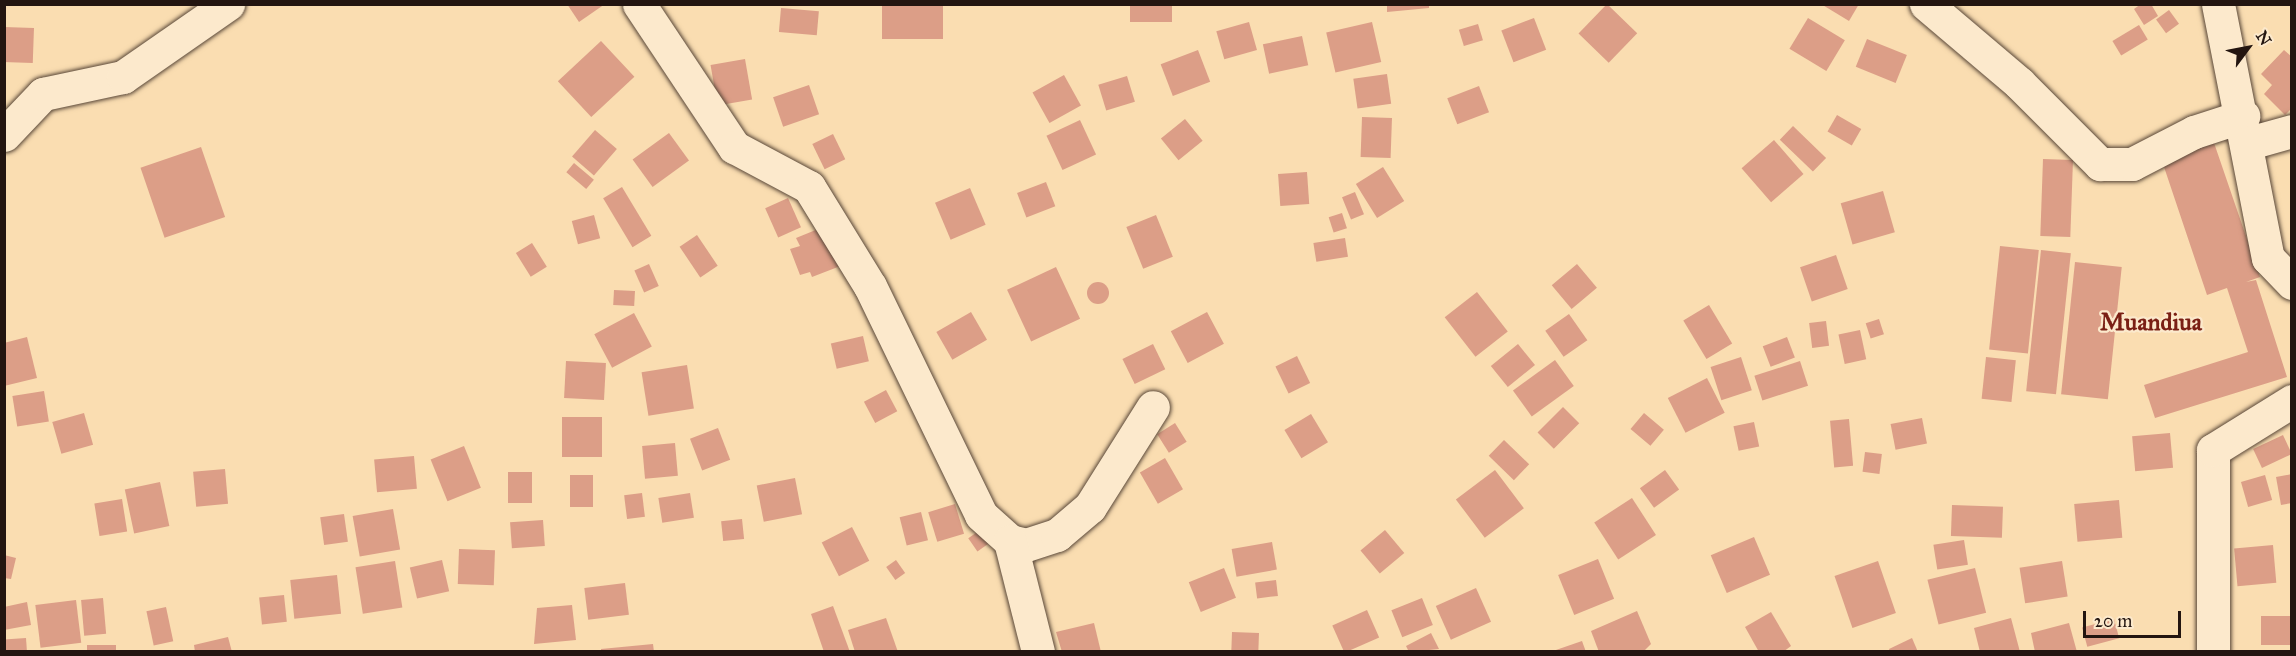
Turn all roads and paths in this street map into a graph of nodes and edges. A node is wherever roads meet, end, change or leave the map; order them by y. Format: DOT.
graph roads {
  1 [pos="228,4"];
  2 [pos="639,4"];
  3 [pos="1926,4"];
  4 [pos="2218,4"];
  5 [pos="2246,130"];
  6 [pos="2292,131"];
  7 [pos="4,135"];
  8 [pos="2292,283"];
  9 [pos="2292,401"];
  10 [pos="1153,407"];
  11 [pos="1010,541"];
  12 [pos="1038,651"];
  13 [pos="2213,651"];
  1 -- 7 [label="street"];
  2 -- 11 [label="street"];
  3 -- 5 [label="street"];
  4 -- 5 [label="street"];
  5 -- 6 [label="street"];
  5 -- 8 [label="street"];
  9 -- 13 [label="street"];
  10 -- 11 [label="street"];
  11 -- 12 [label="street"];
}
